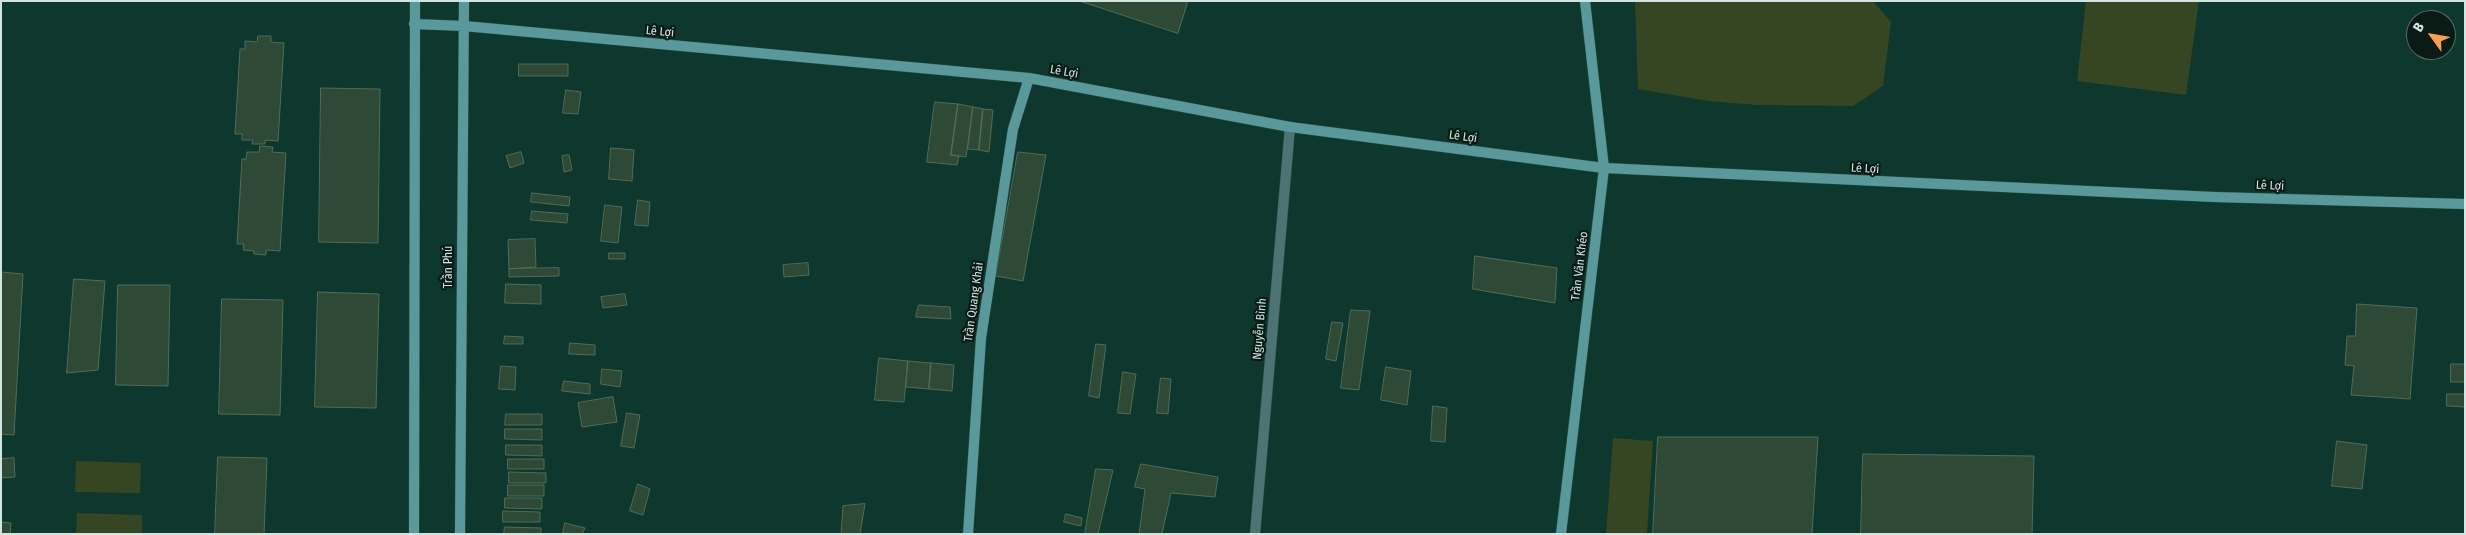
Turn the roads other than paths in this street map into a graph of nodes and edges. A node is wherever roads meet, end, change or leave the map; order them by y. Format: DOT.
graph roads {
  1 [pos="415,1"];
  2 [pos="464,1"];
  3 [pos="1585,1"];
  4 [pos="414,24"];
  5 [pos="464,26"];
  6 [pos="1029,78"];
  7 [pos="1290,127"];
  8 [pos="1604,168"];
  9 [pos="2465,204"];
  10 [pos="414,534"];
  11 [pos="460,534"];
  12 [pos="968,534"];
  13 [pos="1255,534"];
  14 [pos="1562,534"];
  1 -- 4 [label="street"];
  2 -- 5 [label="street, Trần Phú"];
  3 -- 8 [label="street, Trần Văn Khéo"];
  4 -- 5 [label="street, Lê Lợi"];
  4 -- 10 [label="street"];
  5 -- 6 [label="street, Lê Lợi"];
  5 -- 11 [label="street, Trần Phú"];
  6 -- 7 [label="street, Lê Lợi"];
  6 -- 12 [label="street, Trần Quang Khải"];
  7 -- 8 [label="street, Lê Lợi"];
  7 -- 13 [label="street, Nguyễn Bình"];
  8 -- 9 [label="street, Lê Lợi"];
  8 -- 14 [label="street, Trần Văn Khéo"];
}
